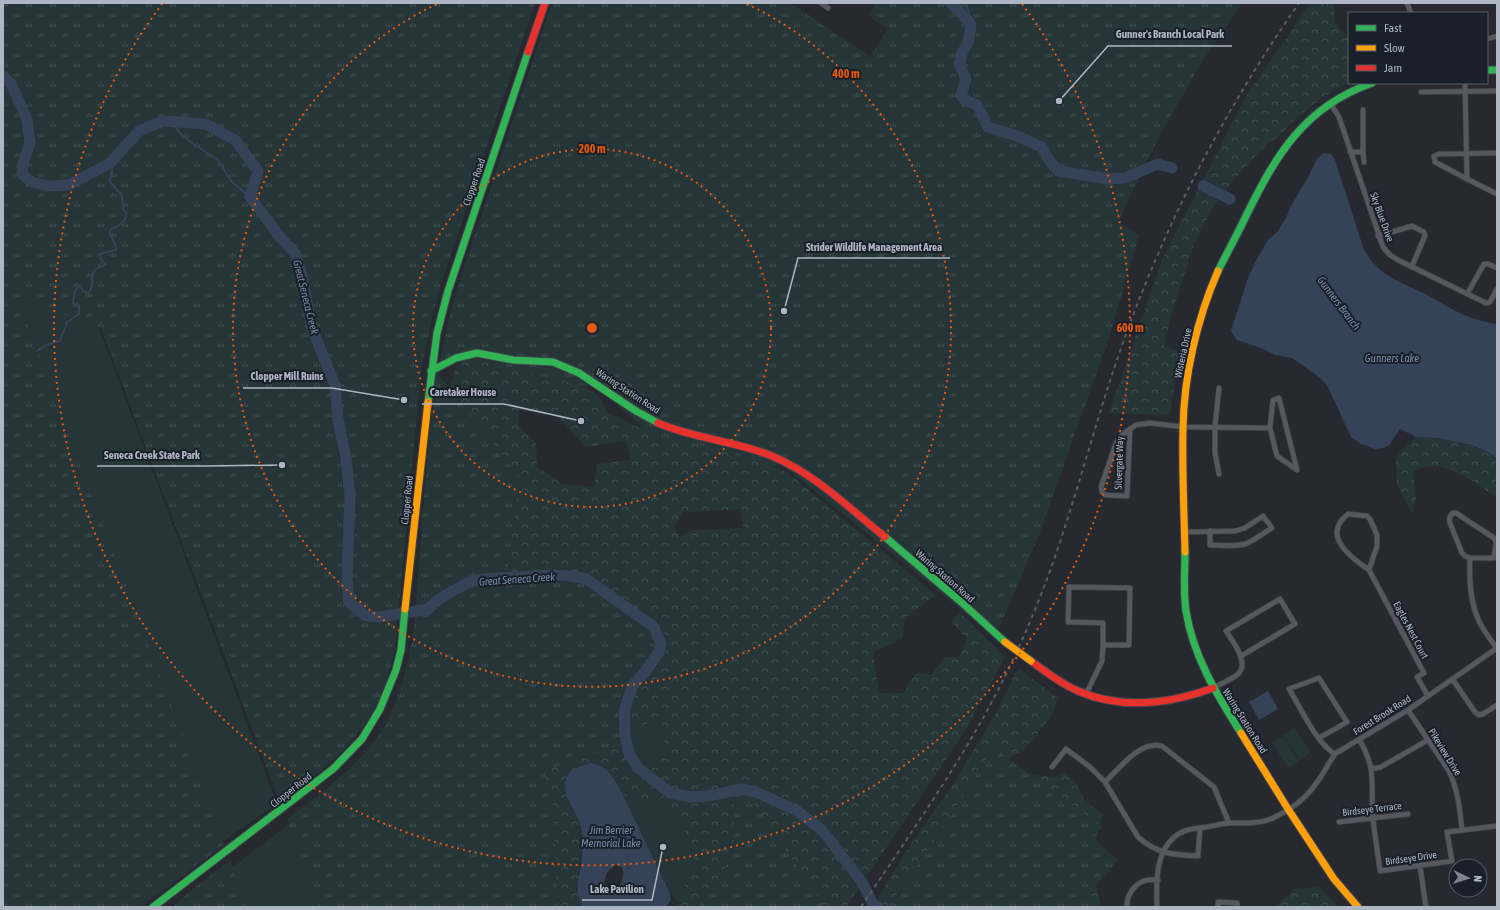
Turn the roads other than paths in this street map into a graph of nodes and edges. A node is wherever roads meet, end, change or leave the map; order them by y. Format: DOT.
graph roads {
  1 [pos="545,3"];
  2 [pos="821,3"];
  3 [pos="828,8"];
  4 [pos="1370,84"];
  5 [pos="1465,84"];
  6 [pos="1465,91"];
  7 [pos="1497,91"];
  8 [pos="1420,92"];
  9 [pos="1330,103"];
  10 [pos="1363,110"];
  11 [pos="1350,152"];
  12 [pos="1363,152"];
  13 [pos="1466,153"];
  14 [pos="1497,153"];
  15 [pos="1364,162"];
  16 [pos="1467,178"];
  17 [pos="1497,194"];
  18 [pos="1378,236"];
  19 [pos="1412,266"];
  20 [pos="1497,268"];
  21 [pos="1497,289"];
  22 [pos="1467,294"];
  23 [pos="431,371"];
  24 [pos="1219,388"];
  25 [pos="1183,427"];
  26 [pos="1215,427"];
  27 [pos="1270,428"];
  28 [pos="1130,429"];
  29 [pos="1219,474"];
  30 [pos="1210,531"];
  31 [pos="1184,532"];
  32 [pos="1470,558"];
  33 [pos="1368,570"];
  34 [pos="1103,645"];
  35 [pos="1497,648"];
  36 [pos="1241,656"];
  37 [pos="1452,680"];
  38 [pos="1212,688"];
  39 [pos="1086,694"];
  40 [pos="1428,696"];
  41 [pos="1497,705"];
  42 [pos="1408,710"];
  43 [pos="1319,738"];
  44 [pos="1359,739"];
  45 [pos="1428,740"];
  46 [pos="1335,754"];
  47 [pos="1052,766"];
  48 [pos="1372,769"];
  49 [pos="1105,782"];
  50 [pos="1288,809"];
  51 [pos="1408,814"];
  52 [pos="1373,818"];
  53 [pos="1338,822"];
  54 [pos="1229,823"];
  55 [pos="1497,826"];
  56 [pos="1200,828"];
  57 [pos="1462,830"];
  58 [pos="1163,852"];
  59 [pos="1420,866"];
  60 [pos="1158,880"];
  61 [pos="153,907"];
  62 [pos="1127,907"];
  63 [pos="1157,907"];
  64 [pos="1218,907"];
  65 [pos="1237,907"];
  66 [pos="1358,907"];
  67 [pos="1426,907"];
  1 -- 23 [label="street, Clopper Road"];
  2 -- 3 [label="street"];
  4 -- 9 [label="street, Wisteria Drive"];
  5 -- 6 [label="street"];
  6 -- 7 [label="street"];
  6 -- 8 [label="street"];
  6 -- 13 [label="street"];
  9 -- 11 [label="street, Sky Blue Drive"];
  9 -- 25 [label="street, Wisteria Drive"];
  10 -- 12 [label="street"];
  11 -- 12 [label="street"];
  11 -- 18 [label="street, Sky Blue Drive"];
  12 -- 15 [label="street"];
  13 -- 14 [label="street"];
  13 -- 16 [label="street"];
  13 -- 16 [label="street"];
  16 -- 17 [label="street"];
  18 -- 19 [label="street, Sky Blue Drive"];
  18 -- 19 [label="street"];
  19 -- 22 [label="street, Sky Blue Drive"];
  20 -- 22 [label="street"];
  21 -- 22 [label="street, Sky Blue Drive"];
  23 -- 39 [label="street, Waring Station Road, bridge"];
  23 -- 61 [label="street, Clopper Road"];
  24 -- 26 [label="street"];
  25 -- 26 [label="street, Silvergate Way"];
  25 -- 28 [label="street, Silvergate Way"];
  25 -- 31 [label="street, Wisteria Drive"];
  26 -- 27 [label="street, Silvergate Way"];
  26 -- 29 [label="street"];
  27 -- 27 [label="street"];
  28 -- 28 [label="street, Silvergate Way"];
  30 -- 30 [label="street"];
  30 -- 31 [label="street"];
  31 -- 38 [label="street, Wisteria Drive"];
  32 -- 32 [label="street"];
  32 -- 35 [label="street"];
  33 -- 33 [label="street, Eagles Nest Court"];
  33 -- 40 [label="street, Eagles Nest Court"];
  34 -- 34 [label="street"];
  34 -- 39 [label="street"];
  35 -- 37 [label="street, Forest Brook Road"];
  36 -- 36 [label="street"];
  36 -- 38 [label="street"];
  37 -- 40 [label="street, Forest Brook Road"];
  37 -- 41 [label="street"];
  38 -- 39 [label="street, Waring Station Road"];
  38 -- 50 [label="street, Waring Station Road"];
  40 -- 42 [label="street, Forest Brook Road"];
  42 -- 44 [label="street, Forest Brook Road"];
  42 -- 45 [label="street, Pikeview Drive"];
  43 -- 43 [label="street"];
  43 -- 46 [label="street"];
  44 -- 46 [label="street, Forest Brook Road"];
  44 -- 48 [label="street, Birdseye Drive"];
  45 -- 48 [label="street"];
  45 -- 57 [label="street, Pikeview Drive"];
  46 -- 50 [label="street, Forest Brook Road"];
  47 -- 49 [label="street"];
  48 -- 52 [label="street, Birdseye Drive"];
  49 -- 54 [label="street"];
  49 -- 58 [label="street"];
  50 -- 54 [label="street, Forest Brook Road"];
  50 -- 66 [label="street, Waring Station Road"];
  51 -- 52 [label="street, Birdseye Terrace"];
  52 -- 53 [label="street, Birdseye Terrace"];
  52 -- 59 [label="street, Birdseye Drive"];
  54 -- 56 [label="street, Forest Brook Road"];
  55 -- 57 [label="street, Birdseye Drive"];
  56 -- 58 [label="street, Forest Brook Road"];
  56 -- 58 [label="street"];
  57 -- 59 [label="street, Birdseye Drive"];
  58 -- 60 [label="street"];
  59 -- 67 [label="street"];
  60 -- 62 [label="street"];
  60 -- 63 [label="street"];
  64 -- 65 [label="street"];
}
